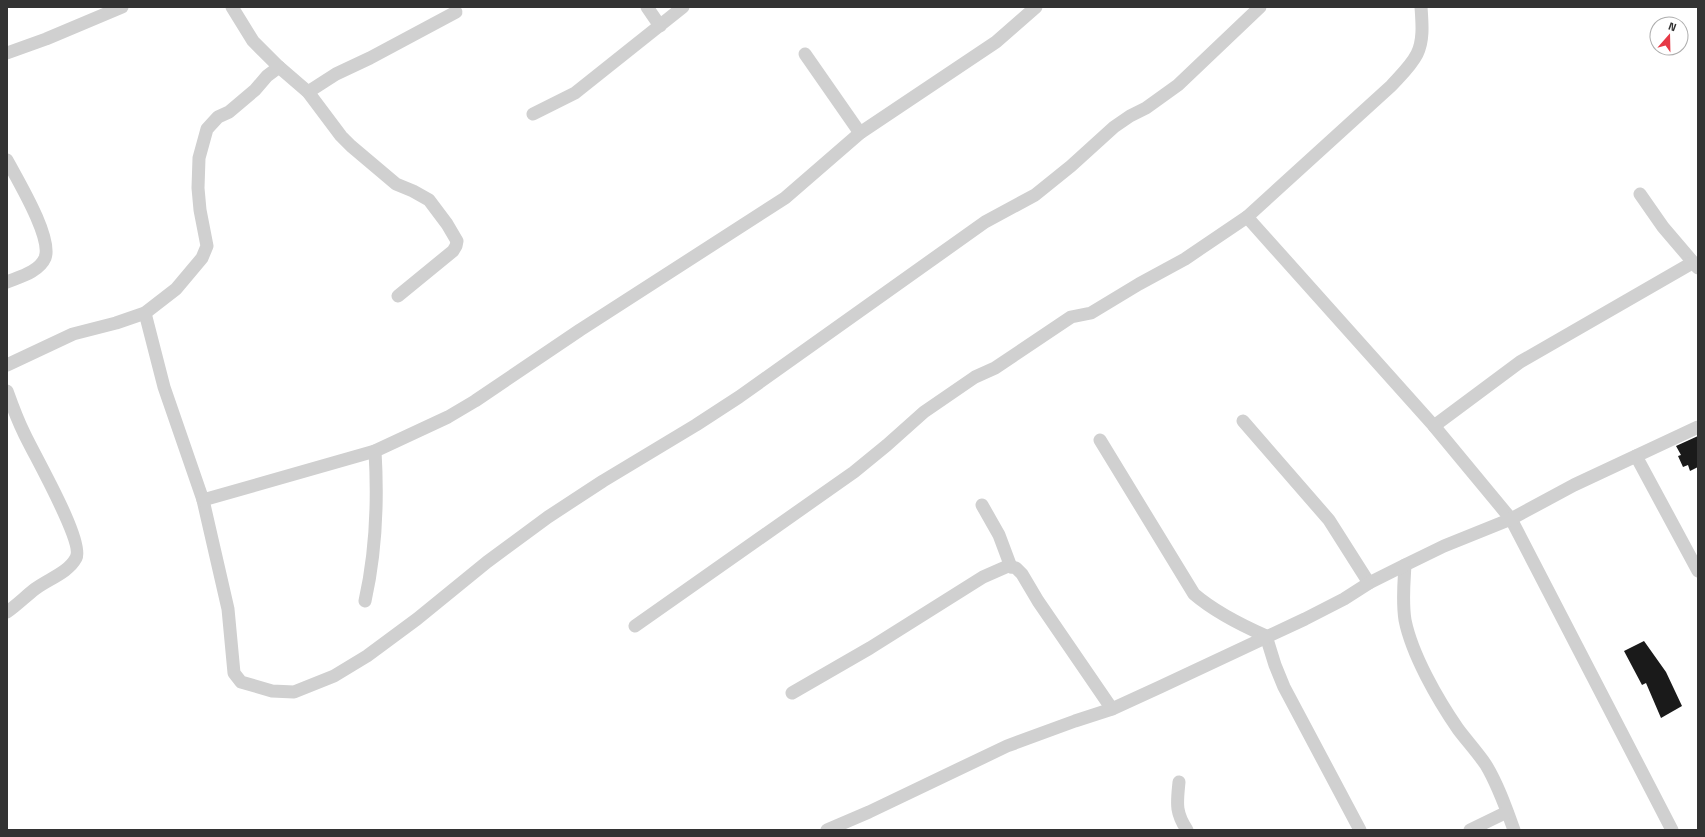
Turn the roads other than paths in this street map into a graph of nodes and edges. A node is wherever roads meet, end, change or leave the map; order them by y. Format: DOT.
graph roads {
  1 [pos="122,7"];
  2 [pos="232,7"];
  3 [pos="648,7"];
  4 [pos="683,7"];
  5 [pos="1036,7"];
  6 [pos="1260,7"];
  7 [pos="1421,7"];
  8 [pos="456,12"];
  9 [pos="660,26"];
  10 [pos="7,53"];
  11 [pos="805,54"];
  12 [pos="279,67"];
  13 [pos="308,92"];
  14 [pos="533,114"];
  15 [pos="860,133"];
  16 [pos="7,160"];
  17 [pos="1640,194"];
  18 [pos="1247,216"];
  19 [pos="1695,266"];
  20 [pos="7,282"];
  21 [pos="398,296"];
  22 [pos="145,313"];
  23 [pos="7,365"];
  24 [pos="7,391"];
  25 [pos="1243,421"];
  26 [pos="1434,426"];
  27 [pos="1698,427"];
  28 [pos="1100,440"];
  29 [pos="375,451"];
  30 [pos="1636,456"];
  31 [pos="203,500"];
  32 [pos="982,505"];
  33 [pos="1510,519"];
  34 [pos="1405,565"];
  35 [pos="1011,567"];
  36 [pos="1698,571"];
  37 [pos="1369,583"];
  38 [pos="365,601"];
  39 [pos="7,612"];
  40 [pos="635,626"];
  41 [pos="1266,636"];
  42 [pos="792,694"];
  43 [pos="1112,709"];
  44 [pos="1178,782"];
  45 [pos="1507,812"];
  46 [pos="827,830"];
  47 [pos="1187,830"];
  48 [pos="1360,830"];
  49 [pos="1470,830"];
  50 [pos="1514,830"];
  51 [pos="1672,830"];
  1 -- 10 [label="street"];
  2 -- 12 [label="street"];
  3 -- 9 [label="street"];
  4 -- 9 [label="street"];
  5 -- 15 [label="street"];
  6 -- 31 [label="street"];
  7 -- 18 [label="street"];
  8 -- 13 [label="street"];
  9 -- 14 [label="street"];
  11 -- 15 [label="street"];
  12 -- 13 [label="street"];
  12 -- 22 [label="street"];
  13 -- 21 [label="street"];
  15 -- 29 [label="street"];
  16 -- 20 [label="street"];
  17 -- 19 [label="street"];
  18 -- 26 [label="street"];
  18 -- 40 [label="street"];
  19 -- 26 [label="street"];
  22 -- 23 [label="street"];
  22 -- 31 [label="street"];
  24 -- 39 [label="street"];
  25 -- 37 [label="street"];
  26 -- 33 [label="street"];
  27 -- 30 [label="street"];
  28 -- 41 [label="street"];
  29 -- 31 [label="street"];
  29 -- 38 [label="street"];
  30 -- 33 [label="street"];
  30 -- 36 [label="street"];
  32 -- 35 [label="street"];
  33 -- 34 [label="street"];
  33 -- 51 [label="street"];
  34 -- 37 [label="street"];
  34 -- 45 [label="street"];
  35 -- 42 [label="street"];
  35 -- 43 [label="street"];
  37 -- 41 [label="street"];
  41 -- 43 [label="street"];
  41 -- 48 [label="street"];
  43 -- 46 [label="street"];
  44 -- 47 [label="street"];
  45 -- 49 [label="street"];
  45 -- 50 [label="street"];
}
